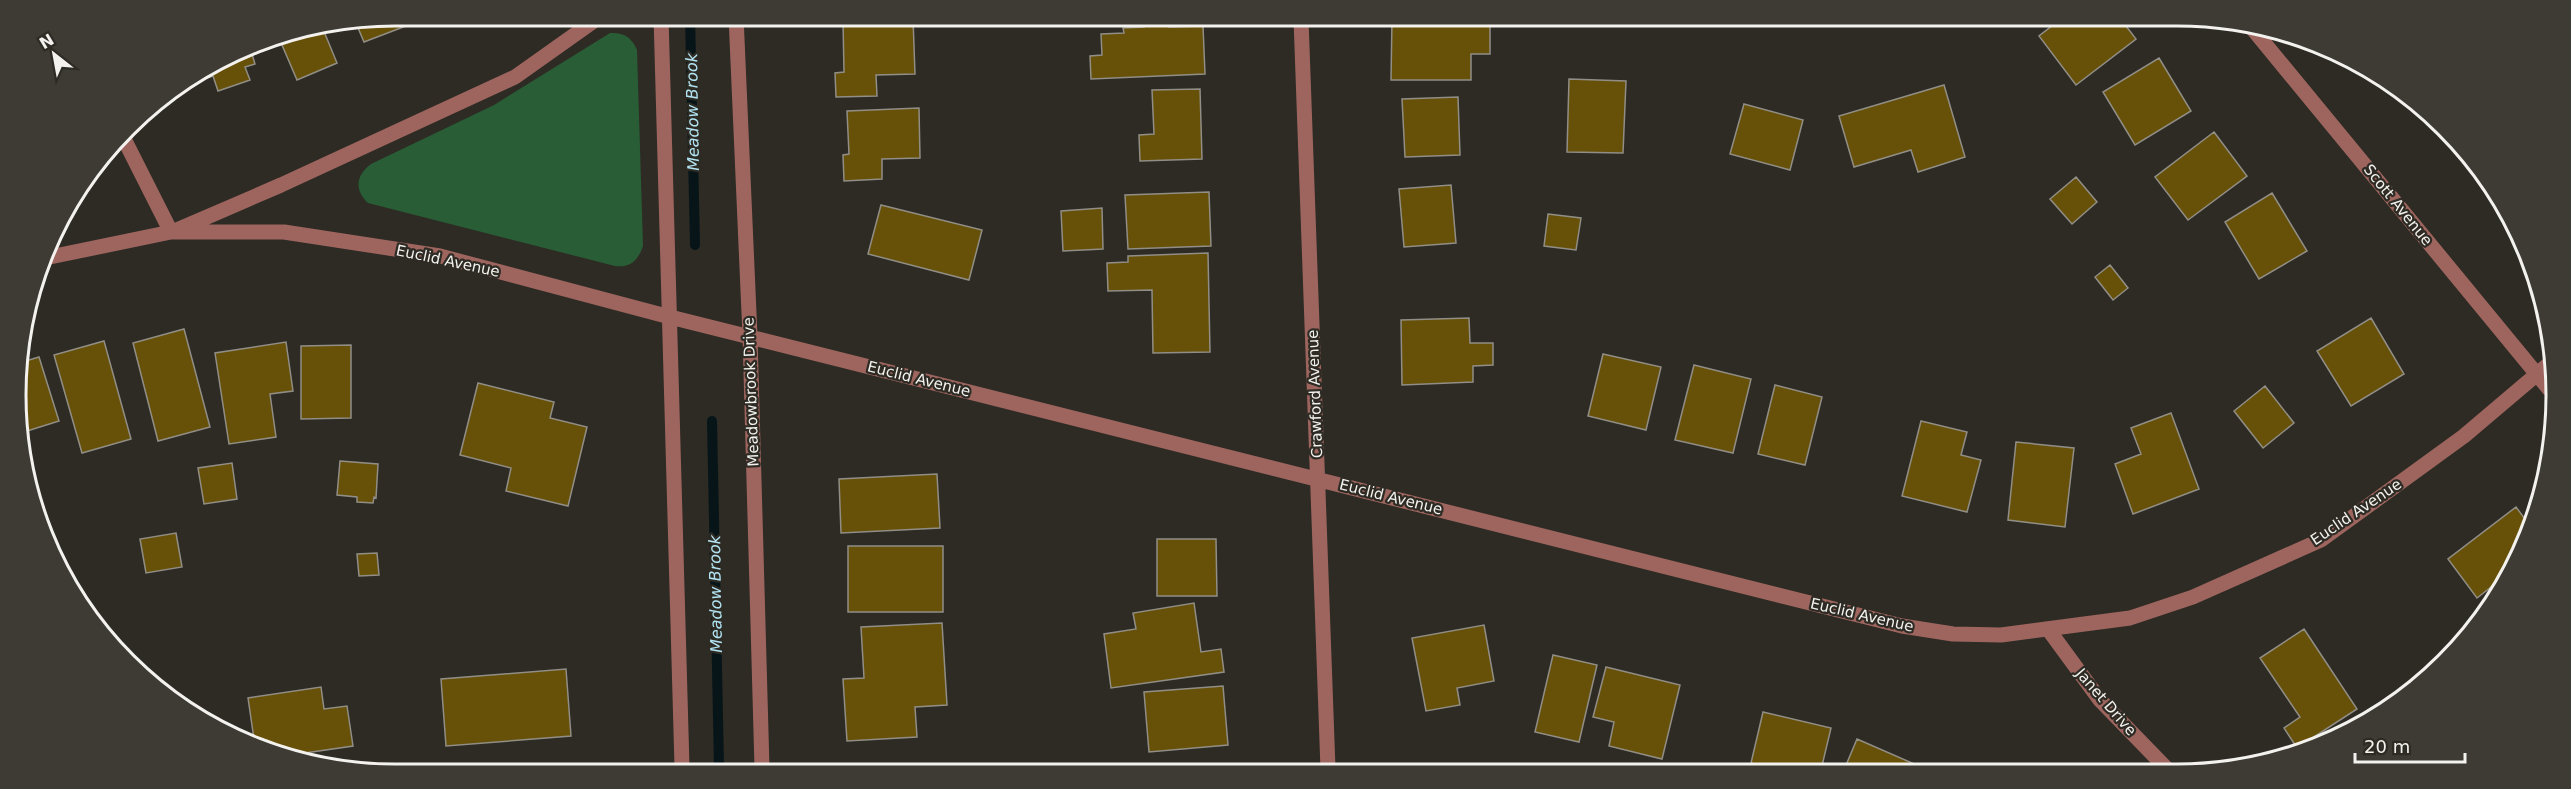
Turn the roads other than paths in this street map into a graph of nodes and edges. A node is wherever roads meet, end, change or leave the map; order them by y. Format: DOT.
graph roads {
  1 [pos="587,26"];
  2 [pos="661,26"];
  3 [pos="736,26"];
  4 [pos="1300,26"];
  5 [pos="2258,35"];
  6 [pos="126,142"];
  7 [pos="171,232"];
  8 [pos="53,256"];
  9 [pos="670,317"];
  10 [pos="750,336"];
  11 [pos="2543,369"];
  12 [pos="1319,479"];
  13 [pos="2048,629"];
  14 [pos="682,764"];
  15 [pos="762,764"];
  16 [pos="1328,764"];
  17 [pos="2162,764"];
  1 -- 7 [label="street, Euclid Avenue"];
  2 -- 9 [label="street"];
  3 -- 10 [label="street, Meadowbrook Drive"];
  4 -- 12 [label="street, Crawford Avenue"];
  5 -- 11 [label="street, Scott Avenue"];
  6 -- 7 [label="street"];
  7 -- 8 [label="street, Euclid Avenue"];
  7 -- 9 [label="street, Euclid Avenue"];
  9 -- 10 [label="street, Euclid Avenue"];
  9 -- 14 [label="street"];
  10 -- 12 [label="street, Euclid Avenue"];
  10 -- 15 [label="street, Meadowbrook Drive"];
  11 -- 13 [label="street, Euclid Avenue"];
  12 -- 13 [label="street, Euclid Avenue"];
  12 -- 16 [label="street, Crawford Avenue"];
  13 -- 17 [label="street, Janet Drive"];
}
